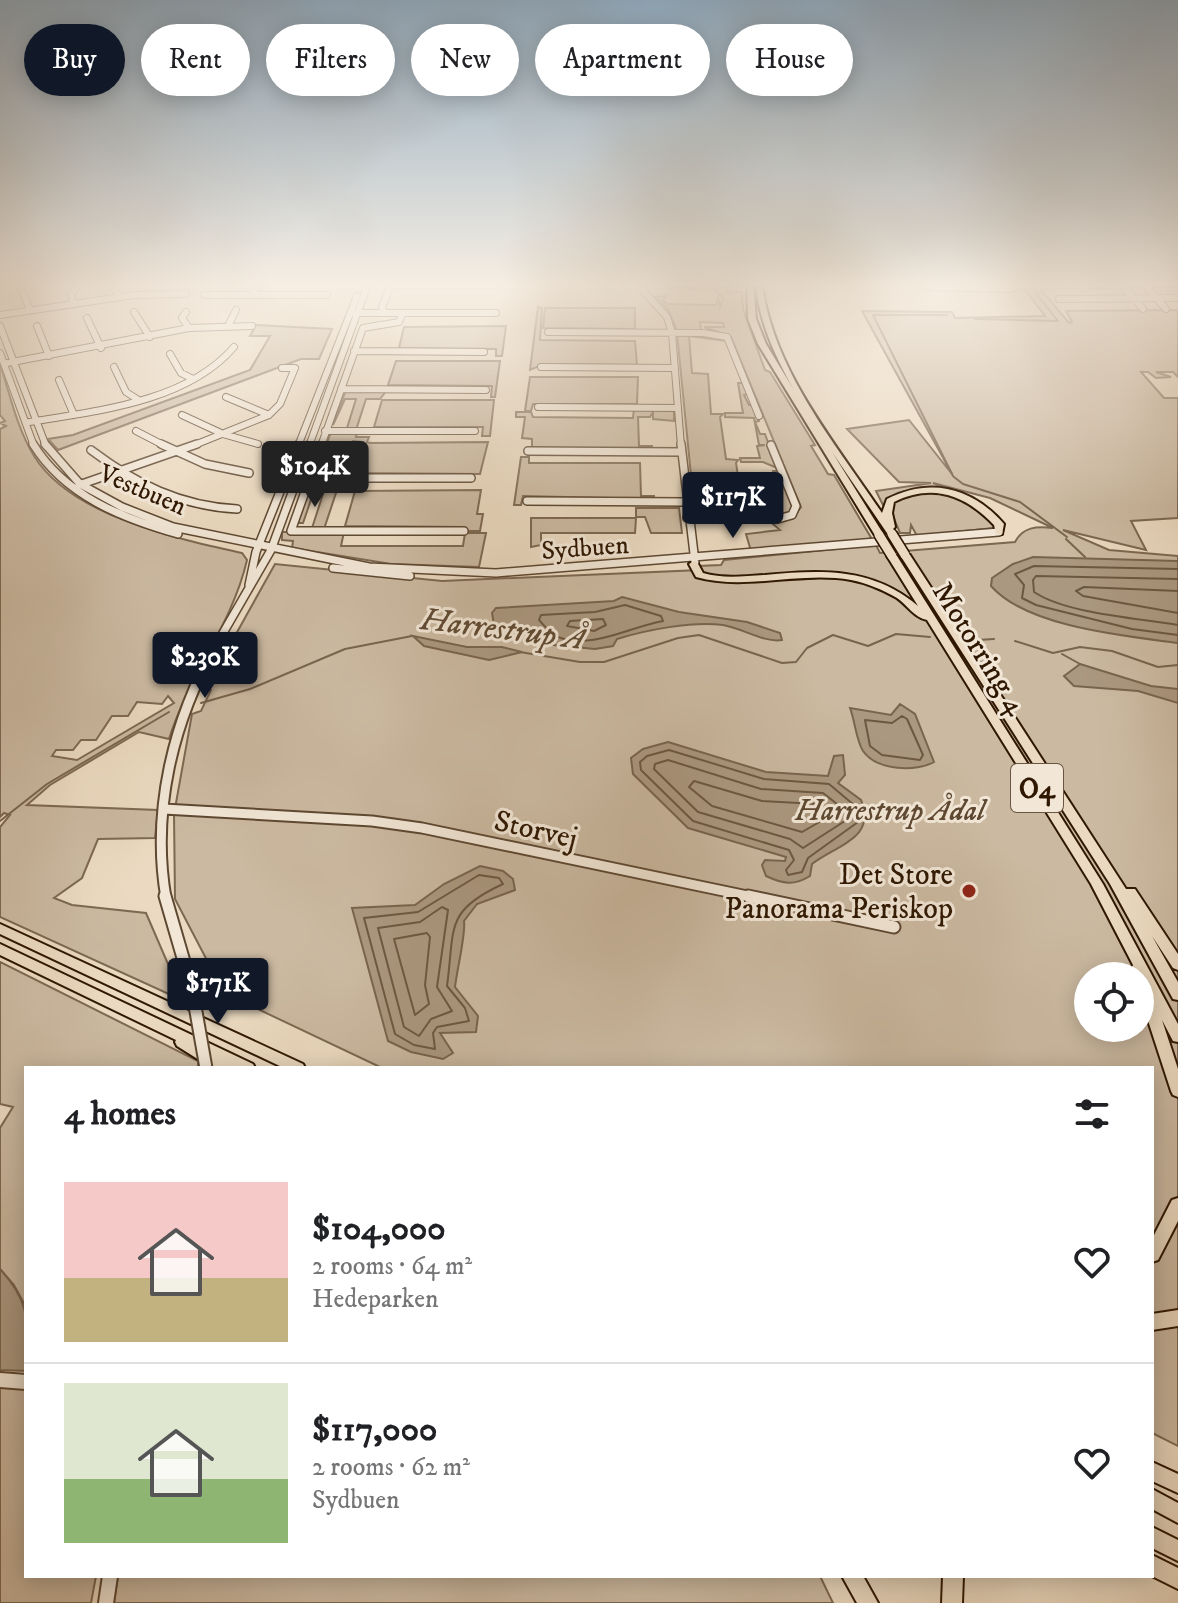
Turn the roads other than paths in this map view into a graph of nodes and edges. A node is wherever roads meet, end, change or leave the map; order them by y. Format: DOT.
graph roads {
  1 [pos="5,359"];
  2 [pos="7,359"];
  3 [pos="33,359"];
  4 [pos="173,359"];
  5 [pos="226,359"];
  6 [pos="334,359"];
  7 [pos="339,359"];
  8 [pos="351,359"];
  9 [pos="674,359"];
  10 [pos="736,359"];
  11 [pos="771,359"];
  12 [pos="781,359"];
  13 [pos="8,363"];
  14 [pos="114,367"];
  15 [pos="541,367"];
  16 [pos="282,368"];
  17 [pos="675,368"];
  18 [pos="193,379"];
  19 [pos="59,380"];
  20 [pos="341,389"];
  21 [pos="486,390"];
  22 [pos="226,397"];
  23 [pos="137,399"];
  24 [pos="313,406"];
  25 [pos="323,406"];
  26 [pos="335,406"];
  27 [pos="538,407"];
  28 [pos="678,408"];
  29 [pos="74,415"];
  30 [pos="182,415"];
  31 [pos="269,415"];
  32 [pos="759,416"];
  33 [pos="30,422"];
  34 [pos="136,431"];
  35 [pos="325,431"];
  36 [pos="475,431"];
  37 [pos="223,434"];
  38 [pos="258,444"];
  39 [pos="771,445"];
  40 [pos="91,450"];
  41 [pos="528,451"];
  42 [pos="177,452"];
  43 [pos="682,452"];
  44 [pos="118,472"];
  45 [pos="249,473"];
  46 [pos="309,478"];
  47 [pos="471,478"];
  48 [pos="80,484"];
  49 [pos="72,487"];
  50 [pos="527,501"];
  51 [pos="687,502"];
  52 [pos="237,509"];
  53 [pos="687,518"];
  54 [pos="464,531"];
  55 [pos="999,532"];
  56 [pos="892,534"];
  57 [pos="257,550"];
  58 [pos="270,552"];
  59 [pos="695,561"];
  60 [pos="247,592"];
  61 [pos="939,630"];
  62 [pos="164,809"];
  63 [pos="1071,812"];
  64 [pos="894,927"];
  65 [pos="0,929"];
  66 [pos="1133,947"];
  67 [pos="0,949"];
  68 [pos="1178,965"];
  69 [pos="1178,995"];
  70 [pos="153,1022"];
  71 [pos="1178,1037"];
  72 [pos="206,1066"];
  73 [pos="221,1066"];
  74 [pos="244,1066"];
  75 [pos="294,1066"];
  76 [pos="1178,1091"];
  77 [pos="1178,1205"];
  78 [pos="1154,1251"];
  79 [pos="1178,1318"];
  80 [pos="1154,1322"];
  81 [pos="0,1380"];
  82 [pos="24,1382"];
  83 [pos="1154,1472"];
  84 [pos="1178,1484"];
  85 [pos="1154,1500"];
  86 [pos="1178,1513"];
  87 [pos="1154,1538"];
  88 [pos="1178,1551"];
  89 [pos="1154,1566"];
  90 [pos="110,1578"];
  91 [pos="853,1578"];
  92 [pos="953,1578"];
  93 [pos="1178,1579"];
  94 [pos="106,1603"];
  95 [pos="868,1603"];
  96 [pos="952,1603"];
  1 -- 13 [label="street, Vestbuen"];
  2 -- 13 [label="street, Vestbuen"];
  3 -- 13 [label="street"];
  4 -- 18 [label="street"];
  5 -- 18 [label="street"];
  6 -- 24 [label="street"];
  7 -- 25 [label="street"];
  8 -- 20 [label="street"];
  9 -- 17 [label="street"];
  10 -- 32 [label="street"];
  11 -- 61 [label="highway, Motorring 4 / O4, bridge"];
  12 -- 56 [label="highway, Motorring 4 / O4"];
  13 -- 33 [label="street, Vestbuen"];
  14 -- 23 [label="street"];
  15 -- 17 [label="street"];
  16 -- 31 [label="street"];
  17 -- 28 [label="street"];
  18 -- 23 [label="street"];
  19 -- 29 [label="street"];
  20 -- 21 [label="street"];
  20 -- 26 [label="street"];
  22 -- 31 [label="street"];
  23 -- 29 [label="street"];
  24 -- 25 [label="street"];
  24 -- 57 [label="street"];
  25 -- 26 [label="street"];
  25 -- 58 [label="street"];
  26 -- 35 [label="street"];
  27 -- 28 [label="street"];
  28 -- 43 [label="street"];
  29 -- 33 [label="street"];
  30 -- 37 [label="street"];
  31 -- 37 [label="street"];
  33 -- 48 [label="street, Vestbuen"];
  33 -- 49 [label="street, Vestbuen"];
  34 -- 42 [label="street"];
  35 -- 36 [label="street"];
  35 -- 46 [label="street"];
  37 -- 38 [label="street"];
  37 -- 42 [label="street"];
  39 -- 53 [label="street"];
  40 -- 44 [label="street"];
  41 -- 43 [label="street"];
  42 -- 44 [label="street"];
  42 -- 45 [label="street"];
  43 -- 51 [label="street"];
  44 -- 48 [label="street"];
  44 -- 52 [label="street"];
  46 -- 47 [label="street"];
  46 -- 54 [label="street"];
  48 -- 49 [label="street"];
  48 -- 57 [label="street, Vestbuen"];
  49 -- 57 [label="street, Vestbuen"];
  50 -- 51 [label="street"];
  51 -- 53 [label="street"];
  53 -- 59 [label="street"];
  55 -- 56 [label="highway"];
  55 -- 59 [label="street, Sydbuen"];
  56 -- 63 [label="highway, Motorring 4 / O4, bridge"];
  57 -- 58 [label="street, Sydbuen"];
  57 -- 60 [label="street"];
  58 -- 59 [label="street, Sydbuen"];
  58 -- 60 [label="street"];
  59 -- 61 [label="highway, O4"];
  60 -- 62 [label="street"];
  61 -- 66 [label="highway, Motorring 4 / O4"];
  62 -- 64 [label="street, Storvej"];
  62 -- 72 [label="street, bridge"];
  63 -- 68 [label="highway"];
  63 -- 69 [label="highway, Motorring 4 / O4"];
  65 -- 75 [label="highway"];
  66 -- 71 [label="highway, Motorring 4 / O4"];
  66 -- 76 [label="highway"];
  67 -- 70 [label="highway"];
  70 -- 73 [label="highway"];
  70 -- 74 [label="highway"];
  77 -- 78 [label="highway"];
  79 -- 80 [label="highway"];
  81 -- 82 [label="street"];
  83 -- 84 [label="highway"];
  85 -- 86 [label="highway"];
  87 -- 88 [label="highway"];
  89 -- 93 [label="highway"];
  90 -- 94 [label="street"];
  91 -- 95 [label="highway"];
  92 -- 96 [label="highway"];
}
